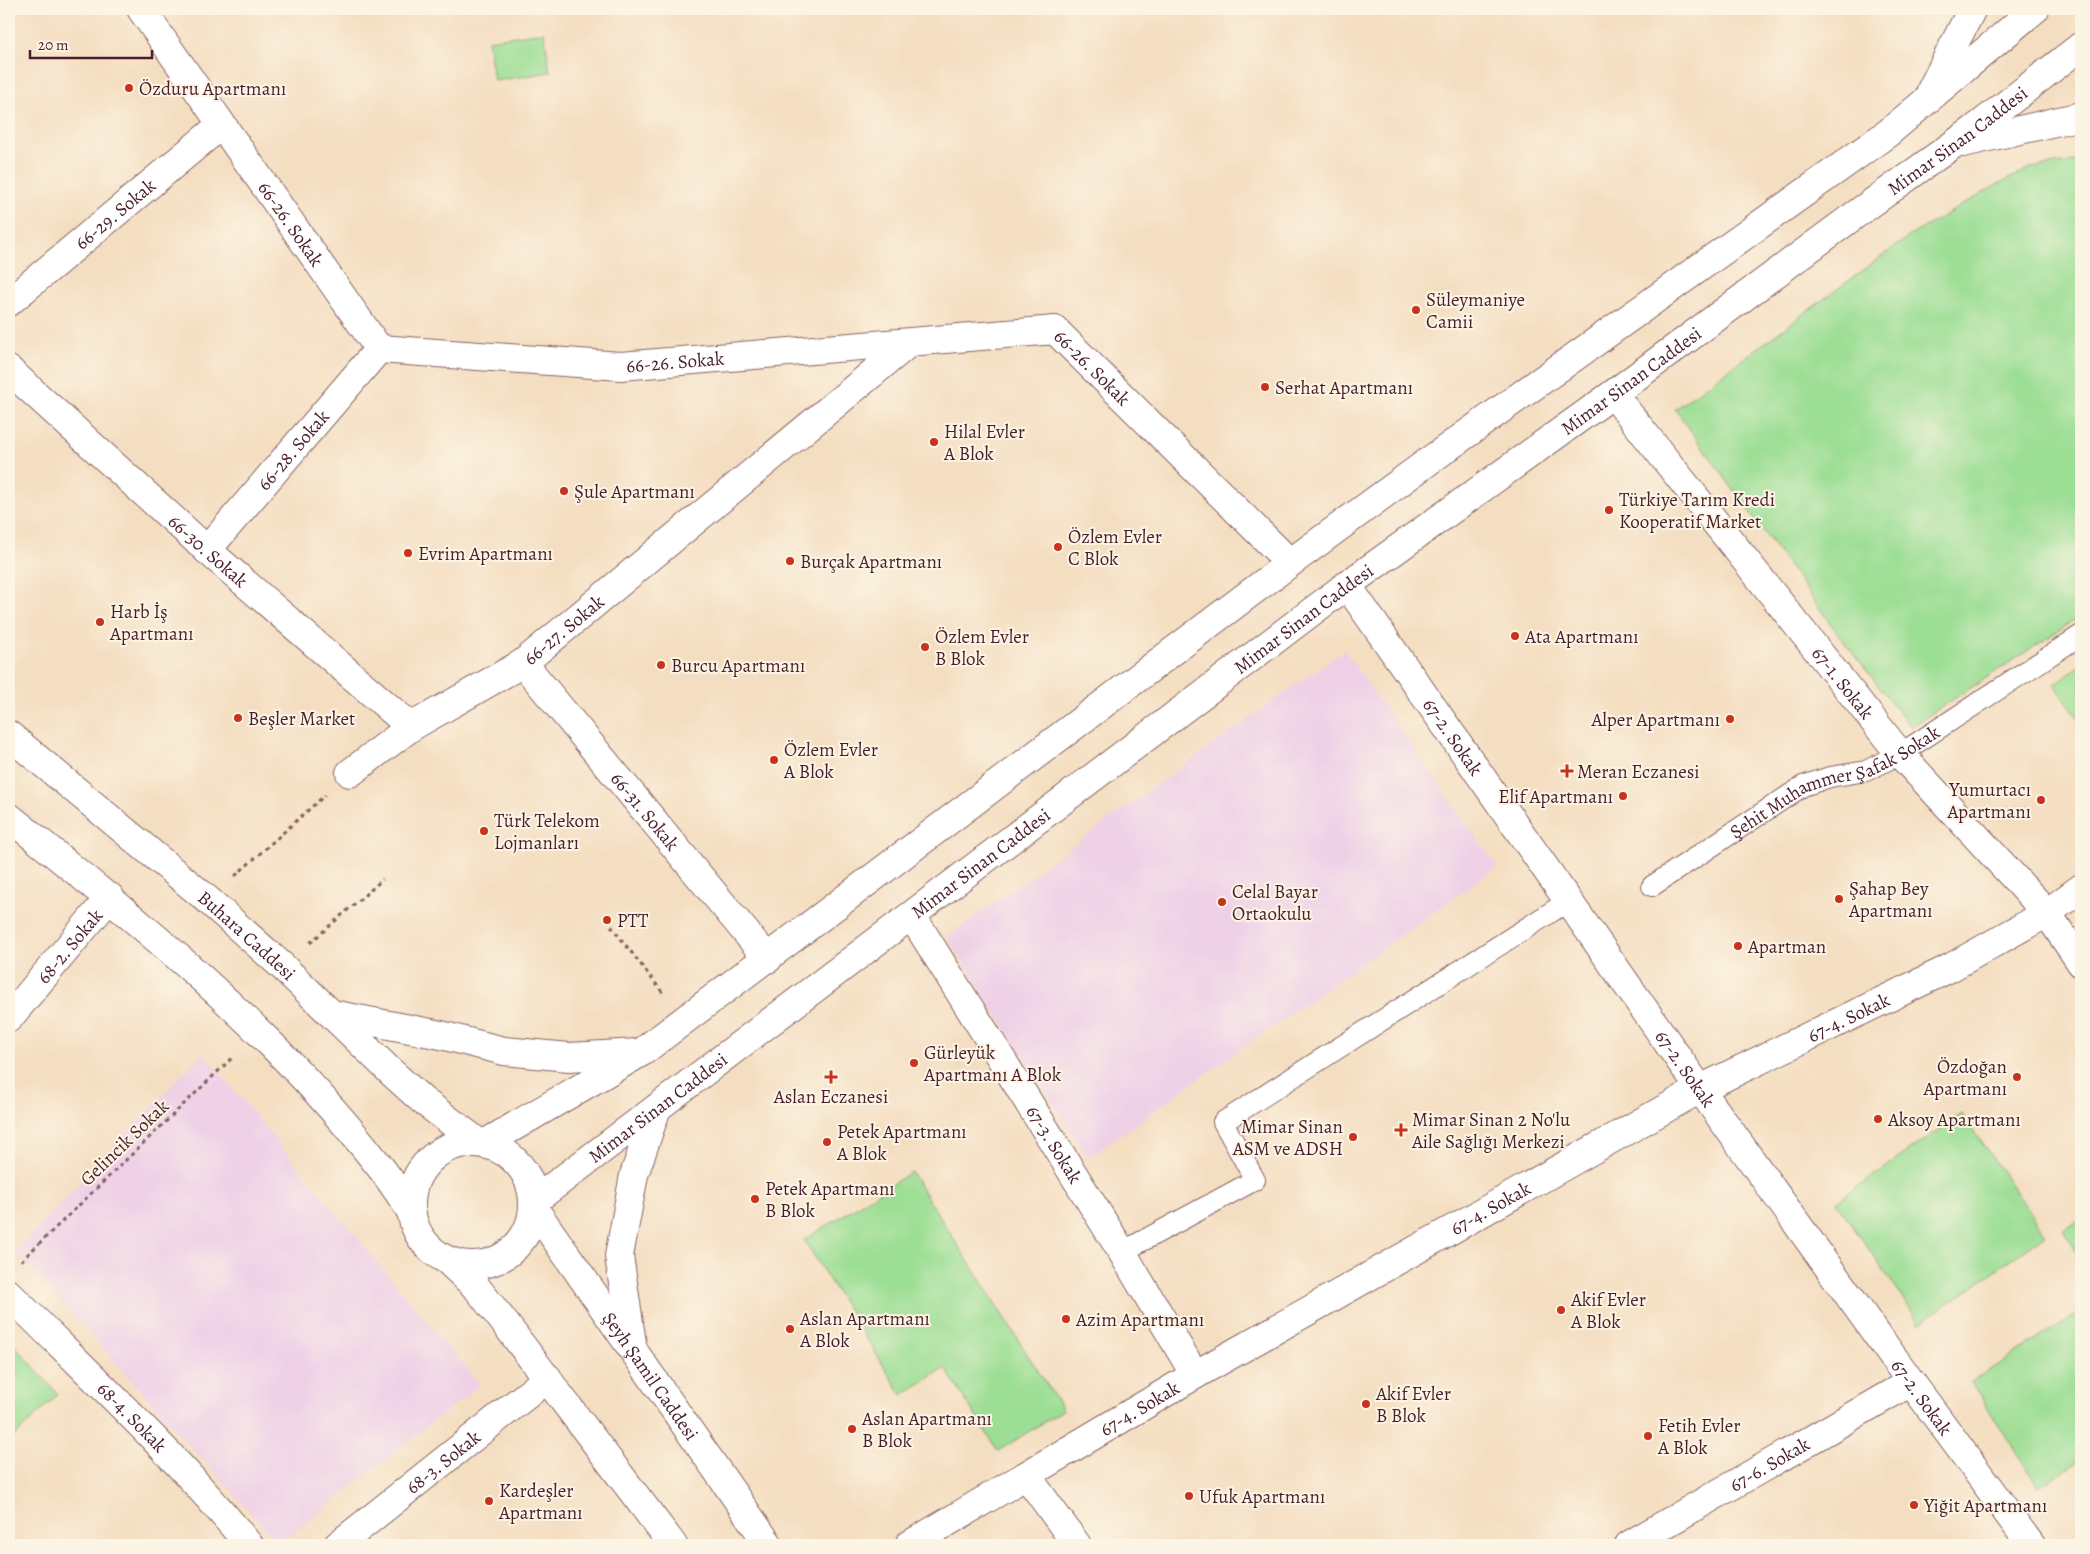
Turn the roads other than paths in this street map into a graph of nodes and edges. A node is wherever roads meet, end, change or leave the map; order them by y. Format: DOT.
graph roads {
  1 [pos="141,9"];
  2 [pos="1972,9"];
  3 [pos="2035,9"];
  4 [pos="2081,46"];
  5 [pos="1924,103"];
  6 [pos="2081,116"];
  7 [pos="221,124"];
  8 [pos="1952,146"];
  9 [pos="9,302"];
  10 [pos="909,343"];
  11 [pos="379,349"];
  12 [pos="9,370"];
  13 [pos="1613,394"];
  14 [pos="207,550"];
  15 [pos="1290,563"];
  16 [pos="1347,585"];
  17 [pos="2081,636"];
  18 [pos="523,663"];
  19 [pos="411,727"];
  20 [pos="9,735"];
  21 [pos="1900,754"];
  22 [pos="350,773"];
  23 [pos="9,817"];
  24 [pos="1652,886"];
  25 [pos="2081,888"];
  26 [pos="110,898"];
  27 [pos="1570,900"];
  28 [pos="2047,913"];
  29 [pos="912,916"];
  30 [pos="768,959"];
  31 [pos="2081,963"];
  32 [pos="332,1014"];
  33 [pos="9,1018"];
  34 [pos="642,1052"];
  35 [pos="1700,1089"];
  36 [pos="657,1108"];
  37 [pos="482,1144"];
  38 [pos="534,1204"];
  39 [pos="412,1213"];
  40 [pos="1122,1252"];
  41 [pos="448,1261"];
  42 [pos="9,1294"];
  43 [pos="633,1350"];
  44 [pos="1195,1374"];
  45 [pos="548,1378"];
  46 [pos="1911,1382"];
  47 [pos="1027,1476"];
  48 [pos="249,1545"];
  49 [pos="338,1545"];
  50 [pos="673,1545"];
  51 [pos="769,1545"];
  52 [pos="909,1545"];
  53 [pos="1076,1545"];
  54 [pos="1629,1545"];
  55 [pos="2031,1545"];
  1 -- 7 [label="street, 66-26. Sokak"];
  2 -- 5 [label="street"];
  3 -- 5 [label="street"];
  4 -- 8 [label="street, Mimar Sinan Caddesi"];
  5 -- 15 [label="street"];
  6 -- 8 [label="street"];
  7 -- 9 [label="street, 66-29. Sokak"];
  7 -- 11 [label="street, 66-26. Sokak"];
  8 -- 13 [label="street, Mimar Sinan Caddesi"];
  10 -- 11 [label="street, 66-26. Sokak"];
  10 -- 15 [label="street, 66-26. Sokak"];
  10 -- 18 [label="street, 66-27. Sokak"];
  11 -- 14 [label="street, 66-28. Sokak"];
  12 -- 14 [label="street, 66-30. Sokak"];
  13 -- 16 [label="street, Mimar Sinan Caddesi"];
  13 -- 21 [label="street, 67-1. Sokak"];
  14 -- 19 [label="street, 66-30. Sokak"];
  15 -- 30 [label="street"];
  16 -- 27 [label="street, 67-2. Sokak"];
  16 -- 29 [label="street, Mimar Sinan Caddesi"];
  17 -- 21 [label="lane, Şehit Muhammer Şafak Sokak"];
  18 -- 19 [label="street, 66-27. Sokak"];
  18 -- 30 [label="street, 66-31. Sokak"];
  19 -- 22 [label="street, 66-27. Sokak"];
  20 -- 32 [label="street, Buhara Caddesi"];
  21 -- 24 [label="lane, Şehit Muhammer Şafak Sokak"];
  21 -- 28 [label="street, 67-1. Sokak"];
  23 -- 26 [label="street"];
  25 -- 28 [label="street, 67-4. Sokak"];
  26 -- 33 [label="street, 68-2. Sokak"];
  26 -- 39 [label="street"];
  27 -- 35 [label="street, 67-2. Sokak"];
  27 -- 40 [label="lane"];
  28 -- 31 [label="street, 67-1. Sokak"];
  28 -- 35 [label="street, 67-4. Sokak"];
  29 -- 36 [label="street, Mimar Sinan Caddesi"];
  29 -- 40 [label="street, 67-3. Sokak"];
  30 -- 34 [label="street"];
  32 -- 34 [label="street"];
  32 -- 37 [label="street, Buhara Caddesi"];
  34 -- 37 [label="street"];
  35 -- 44 [label="street, 67-4. Sokak"];
  35 -- 46 [label="street, 67-2. Sokak"];
  36 -- 38 [label="street, Mimar Sinan Caddesi"];
  36 -- 43 [label="street"];
  37 -- 38 [label="street"];
  37 -- 39 [label="street"];
  38 -- 41 [label="street"];
  38 -- 43 [label="street, Şeyh Şamil Caddesi"];
  39 -- 41 [label="street"];
  40 -- 44 [label="street, 67-3. Sokak"];
  41 -- 45 [label="street"];
  42 -- 48 [label="street, 68-4. Sokak"];
  43 -- 51 [label="street, Şeyh Şamil Caddesi"];
  44 -- 47 [label="street, 67-4. Sokak"];
  45 -- 49 [label="street, 68-3. Sokak"];
  45 -- 50 [label="street"];
  46 -- 54 [label="street, 67-6. Sokak"];
  46 -- 55 [label="street, 67-2. Sokak"];
  47 -- 52 [label="street, 67-4. Sokak"];
  47 -- 53 [label="street"];
}
